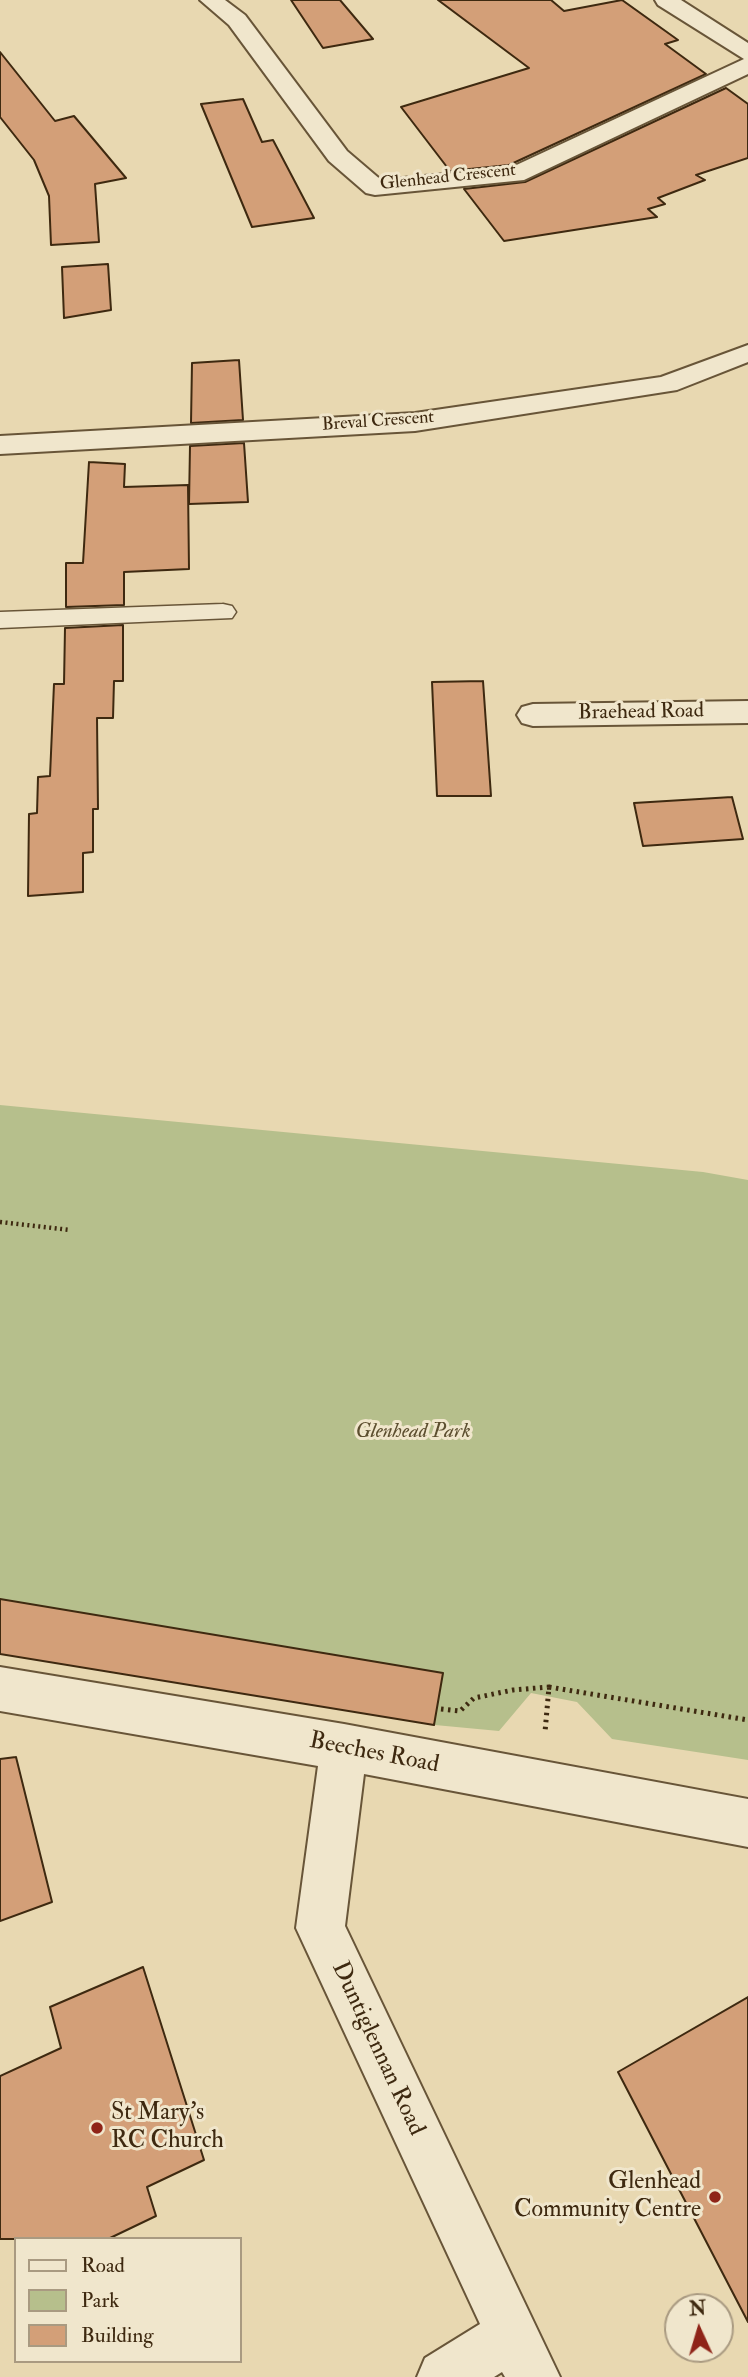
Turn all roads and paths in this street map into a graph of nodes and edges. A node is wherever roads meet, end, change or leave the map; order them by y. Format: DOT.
graph roads {
  1 [pos="211,0"];
  2 [pos="666,0"];
  3 [pos="748,53"];
  4 [pos="748,65"];
  5 [pos="748,353"];
  6 [pos="0,444"];
  7 [pos="223,612"];
  8 [pos="0,620"];
  9 [pos="748,712"];
  10 [pos="533,715"];
  11 [pos="0,1222"];
  12 [pos="70,1230"];
  13 [pos="549,1687"];
  14 [pos="0,1689"];
  15 [pos="437,1709"];
  16 [pos="748,1720"];
  17 [pos="344,1747"];
  18 [pos="541,1786"];
  19 [pos="748,1823"];
  20 [pos="523,2356"];
  21 [pos="444,2377"];
  1 -- 4 [label="street, Glenhead Crescent"];
  2 -- 3 [label="street"];
  5 -- 6 [label="street, Breval Crescent"];
  7 -- 8 [label="lane"];
  9 -- 10 [label="street, Braehead Road"];
  11 -- 12 [label="path"];
  13 -- 15 [label="path"];
  13 -- 16 [label="path"];
  13 -- 18 [label="path"];
  14 -- 17 [label="street, Beeches Road"];
  17 -- 18 [label="street, Beeches Road"];
  17 -- 20 [label="street, Duntiglennan Road"];
  18 -- 19 [label="street, Beeches Road"];
  20 -- 21 [label="street, Duntiglennan Road"];
}
